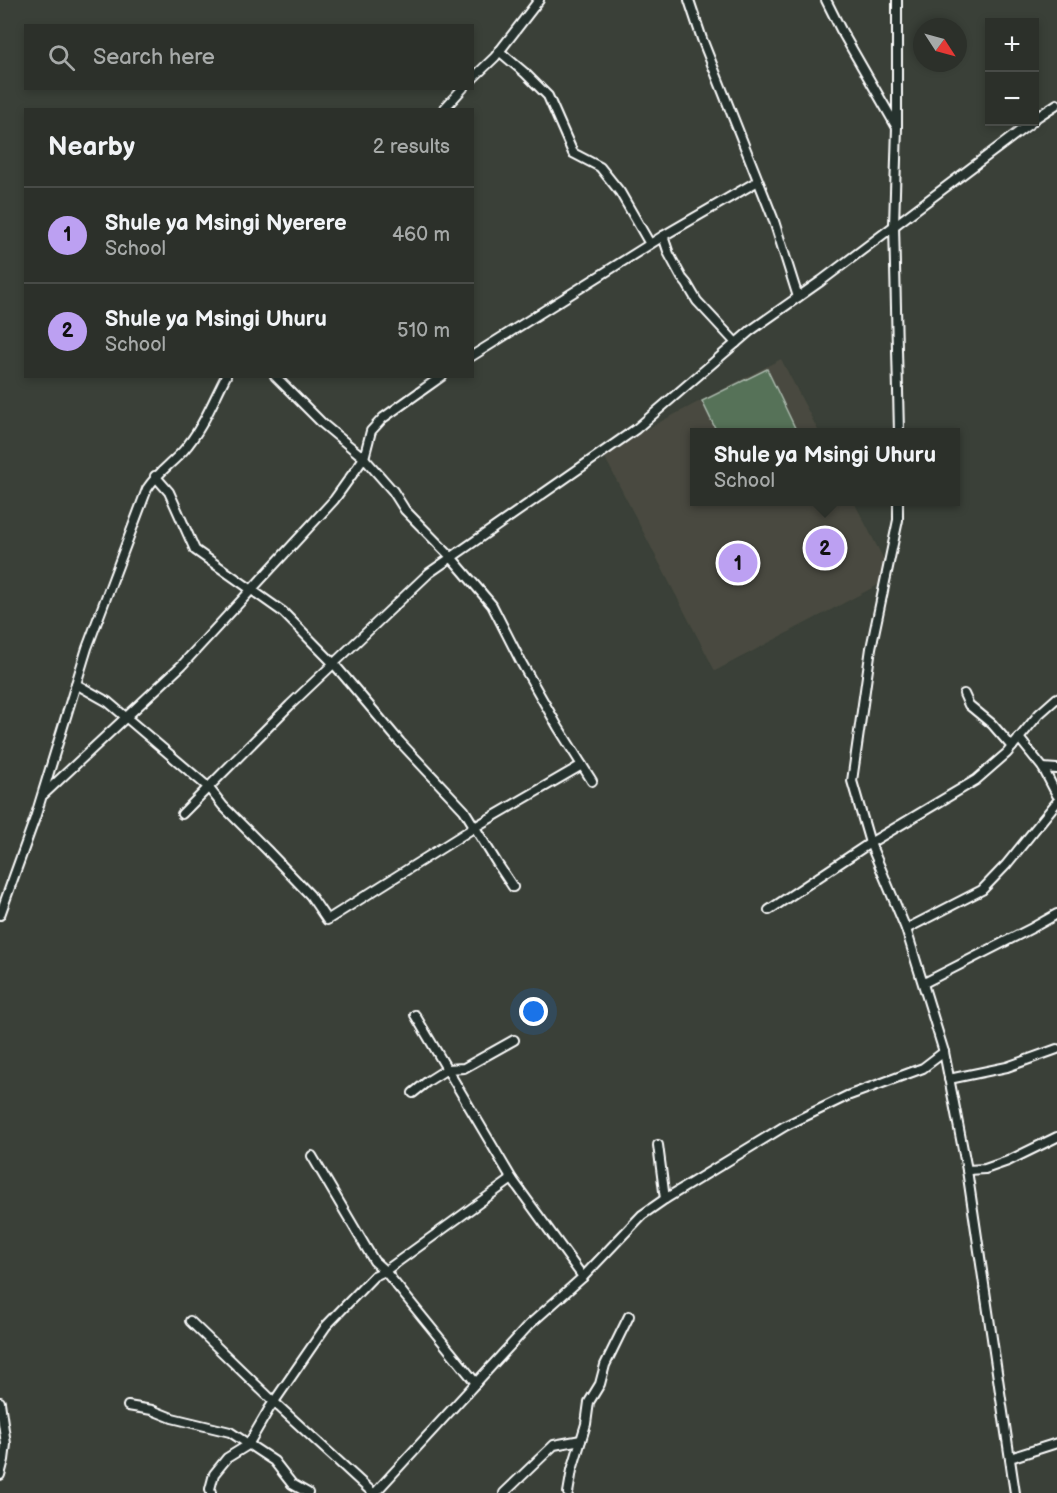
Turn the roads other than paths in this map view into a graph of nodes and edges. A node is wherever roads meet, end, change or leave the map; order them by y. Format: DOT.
graph roads {
  1 [pos="538,0"];
  2 [pos="689,0"];
  3 [pos="826,0"];
  4 [pos="897,0"];
  5 [pos="499,51"];
  6 [pos="474,77"];
  7 [pos="461,90"];
  8 [pos="1057,104"];
  9 [pos="445,108"];
  10 [pos="1039,116"];
  11 [pos="1025,126"];
  12 [pos="897,127"];
  13 [pos="758,181"];
  14 [pos="894,225"];
  15 [pos="663,236"];
  16 [pos="650,244"];
  17 [pos="798,297"];
  18 [pos="736,343"];
  19 [pos="474,355"];
  20 [pos="225,378"];
  21 [pos="277,378"];
  22 [pos="439,378"];
  23 [pos="899,428"];
  24 [pos="364,458"];
  25 [pos="155,476"];
  26 [pos="898,506"];
  27 [pos="451,557"];
  28 [pos="251,589"];
  29 [pos="334,664"];
  30 [pos="76,684"];
  31 [pos="964,694"];
  32 [pos="1057,698"];
  33 [pos="126,718"];
  34 [pos="1019,738"];
  35 [pos="1012,747"];
  36 [pos="582,765"];
  37 [pos="1043,768"];
  38 [pos="1057,769"];
  39 [pos="592,781"];
  40 [pos="208,787"];
  41 [pos="42,795"];
  42 [pos="1057,795"];
  43 [pos="1057,802"];
  44 [pos="182,814"];
  45 [pos="475,827"];
  46 [pos="870,843"];
  47 [pos="513,886"];
  48 [pos="769,910"];
  49 [pos="1057,914"];
  50 [pos="0,915"];
  51 [pos="906,929"];
  52 [pos="924,983"];
  53 [pos="415,1015"];
  54 [pos="514,1040"];
  55 [pos="1057,1049"];
  56 [pos="944,1052"];
  57 [pos="447,1070"];
  58 [pos="949,1079"];
  59 [pos="413,1094"];
  60 [pos="1057,1137"];
  61 [pos="658,1145"];
  62 [pos="312,1156"];
  63 [pos="967,1170"];
  64 [pos="512,1179"];
  65 [pos="665,1199"];
  66 [pos="385,1272"];
  67 [pos="583,1277"];
  68 [pos="629,1316"];
  69 [pos="190,1322"];
  70 [pos="476,1383"];
  71 [pos="0,1402"];
  72 [pos="274,1402"];
  73 [pos="128,1406"];
  74 [pos="581,1440"];
  75 [pos="1057,1443"];
  76 [pos="248,1446"];
  77 [pos="1010,1458"];
  78 [pos="0,1474"];
  79 [pos="211,1493"];
  80 [pos="308,1493"];
  81 [pos="374,1493"];
  82 [pos="504,1493"];
  83 [pos="568,1493"];
  84 [pos="1015,1493"];
  1 -- 5 [label="street"];
  2 -- 13 [label="street"];
  3 -- 12 [label="street"];
  4 -- 12 [label="street"];
  5 -- 6 [label="street"];
  5 -- 16 [label="street"];
  7 -- 9 [label="street"];
  8 -- 10 [label="street"];
  11 -- 14 [label="street"];
  12 -- 14 [label="street"];
  13 -- 15 [label="street"];
  13 -- 17 [label="street"];
  14 -- 17 [label="street"];
  14 -- 23 [label="street"];
  15 -- 16 [label="street"];
  15 -- 18 [label="street"];
  16 -- 19 [label="street"];
  17 -- 18 [label="street"];
  18 -- 27 [label="street"];
  20 -- 25 [label="street"];
  21 -- 24 [label="street"];
  22 -- 24 [label="street"];
  24 -- 27 [label="street"];
  24 -- 28 [label="street"];
  25 -- 28 [label="street"];
  25 -- 30 [label="street"];
  26 -- 46 [label="street"];
  27 -- 29 [label="street"];
  27 -- 36 [label="street"];
  28 -- 29 [label="street"];
  28 -- 33 [label="street"];
  29 -- 40 [label="street"];
  29 -- 45 [label="street"];
  30 -- 33 [label="street"];
  30 -- 41 [label="street"];
  31 -- 35 [label="street"];
  32 -- 34 [label="street"];
  33 -- 40 [label="street"];
  33 -- 41 [label="street"];
  34 -- 35 [label="street"];
  34 -- 37 [label="street"];
  35 -- 46 [label="street"];
  36 -- 39 [label="street"];
  36 -- 45 [label="street"];
  37 -- 38 [label="street"];
  37 -- 42 [label="street"];
  40 -- 44 [label="street"];
  40 -- 45 [label="street"];
  41 -- 50 [label="street"];
  43 -- 51 [label="street"];
  45 -- 47 [label="street"];
  46 -- 48 [label="street"];
  46 -- 51 [label="street"];
  49 -- 52 [label="street"];
  51 -- 52 [label="street"];
  52 -- 56 [label="street"];
  53 -- 57 [label="street"];
  54 -- 57 [label="street"];
  55 -- 58 [label="street"];
  56 -- 58 [label="street"];
  56 -- 65 [label="street"];
  57 -- 59 [label="street"];
  57 -- 64 [label="street"];
  58 -- 63 [label="street"];
  60 -- 63 [label="street"];
  61 -- 65 [label="street"];
  62 -- 66 [label="street"];
  63 -- 77 [label="street"];
  64 -- 66 [label="street"];
  64 -- 67 [label="street"];
  65 -- 67 [label="street"];
  66 -- 70 [label="street"];
  66 -- 72 [label="street"];
  67 -- 70 [label="street"];
  68 -- 74 [label="street"];
  69 -- 72 [label="street"];
  70 -- 81 [label="street"];
  71 -- 78 [label="street"];
  72 -- 76 [label="street"];
  72 -- 81 [label="street"];
  73 -- 76 [label="street"];
  74 -- 82 [label="street"];
  74 -- 83 [label="street"];
  75 -- 77 [label="street"];
  76 -- 79 [label="street"];
  76 -- 80 [label="street"];
  77 -- 84 [label="street"];
}
